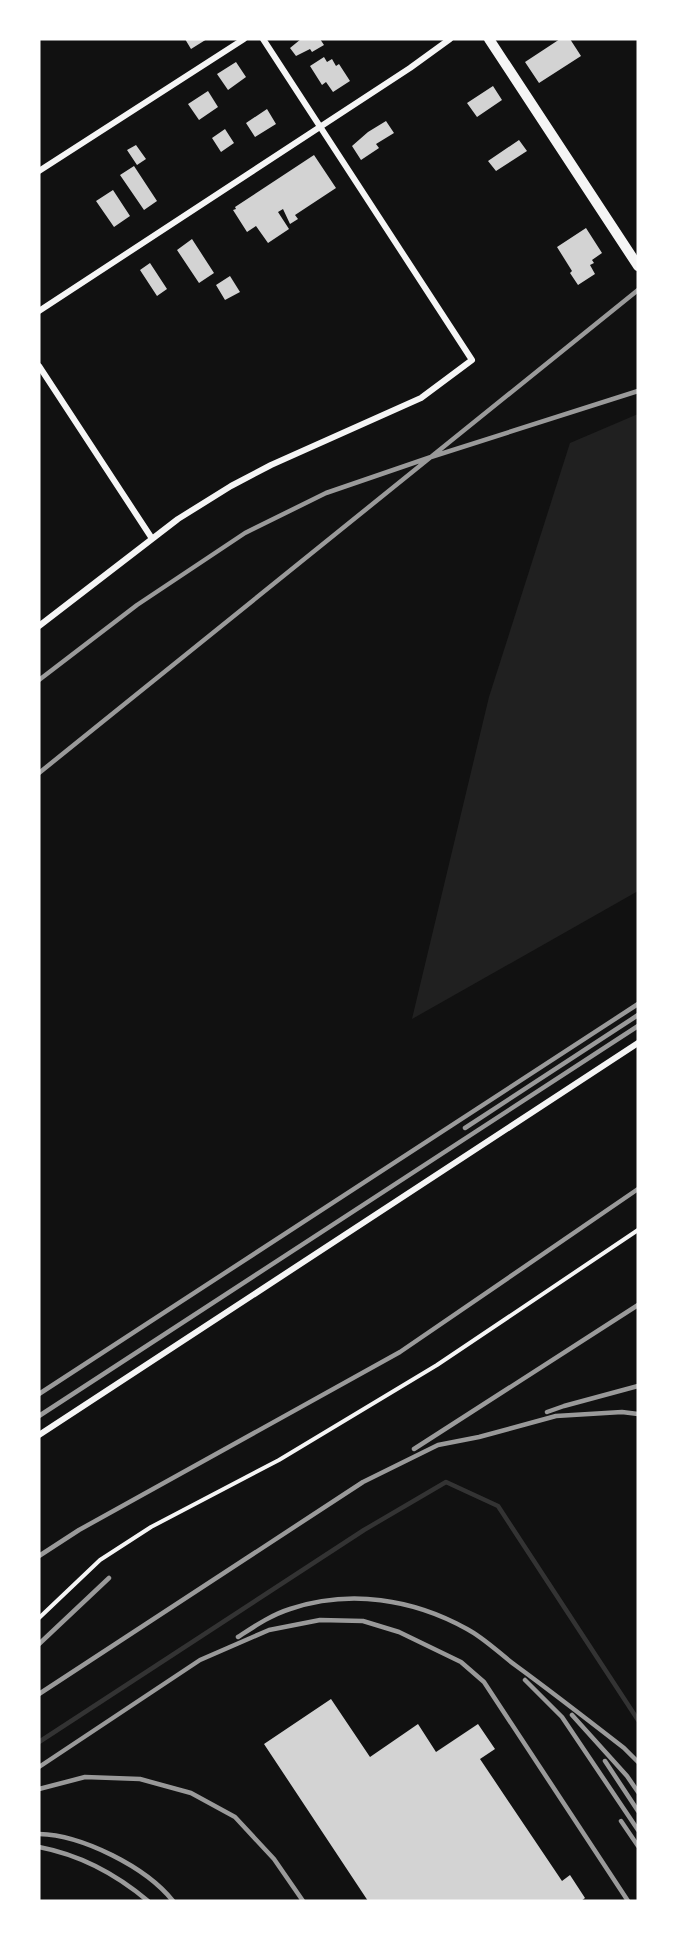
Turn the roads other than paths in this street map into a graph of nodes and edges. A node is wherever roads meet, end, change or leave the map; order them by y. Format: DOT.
graph roads {
  1 [pos="244,39"];
  2 [pos="263,39"];
  3 [pos="450,39"];
  4 [pos="489,39"];
  5 [pos="320,126"];
  6 [pos="39,171"];
  7 [pos="638,266"];
  8 [pos="39,311"];
  9 [pos="39,366"];
  10 [pos="151,537"];
  11 [pos="39,626"];
  12 [pos="638,1043"];
  13 [pos="638,1230"];
  14 [pos="39,1435"];
  15 [pos="39,1618"];
  1 -- 6 [label="street"];
  2 -- 5 [label="street"];
  3 -- 5 [label="street"];
  4 -- 7 [label="street"];
  5 -- 8 [label="street"];
  5 -- 10 [label="street"];
  9 -- 10 [label="street"];
  10 -- 11 [label="street"];
  12 -- 14 [label="street"];
  13 -- 15 [label="lane"];
}
